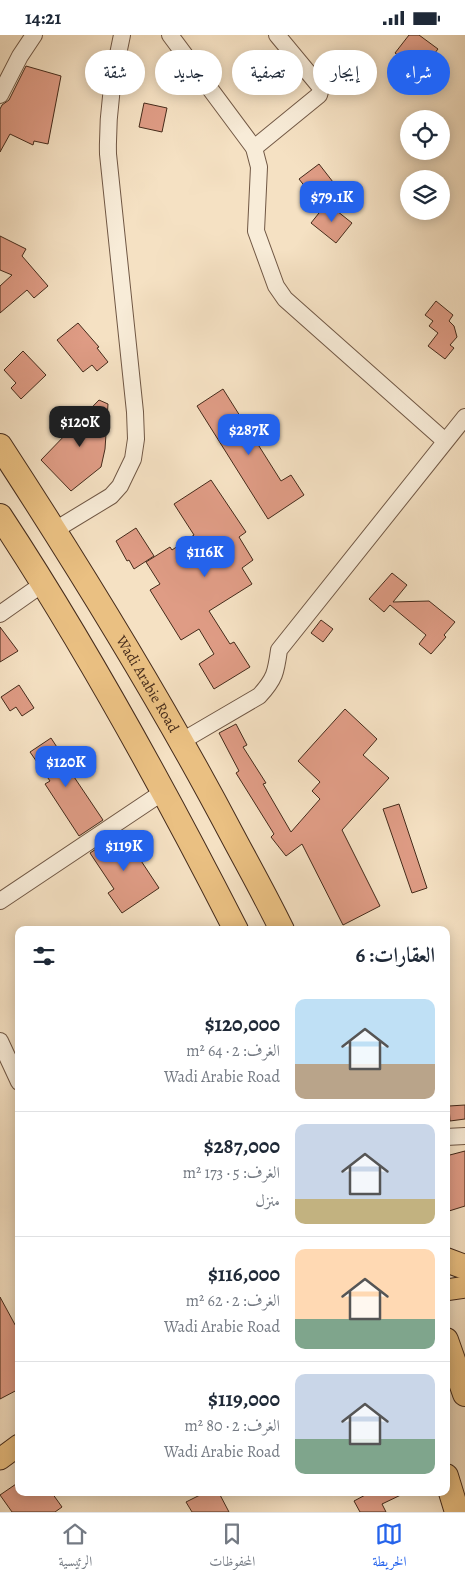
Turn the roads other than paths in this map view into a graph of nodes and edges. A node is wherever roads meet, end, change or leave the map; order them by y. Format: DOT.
graph roads {
  1 [pos="34,35"];
  2 [pos="122,35"];
  3 [pos="170,35"];
  4 [pos="277,35"];
  5 [pos="0,95"];
  6 [pos="254,147"];
  7 [pos="465,417"];
  8 [pos="445,441"];
  9 [pos="0,446"];
  10 [pos="0,516"];
  11 [pos="55,530"];
  12 [pos="44,583"];
  13 [pos="0,614"];
  14 [pos="182,741"];
  15 [pos="163,792"];
  16 [pos="0,901"];
  17 [pos="234,926"];
  18 [pos="280,926"];
  19 [pos="0,1041"];
  20 [pos="15,1073"];
  21 [pos="465,1136"];
  22 [pos="450,1137"];
  23 [pos="450,1262"];
  24 [pos="465,1268"];
  25 [pos="450,1270"];
  26 [pos="465,1287"];
  27 [pos="450,1289"];
  28 [pos="450,1352"];
  29 [pos="465,1356"];
  30 [pos="463,1388"];
  31 [pos="15,1448"];
  32 [pos="0,1459"];
  33 [pos="450,1489"];
  34 [pos="457,1512"];
  1 -- 5 [label="street"];
  2 -- 11 [label="street"];
  3 -- 6 [label="street"];
  4 -- 6 [label="street"];
  6 -- 8 [label="street"];
  7 -- 8 [label="street"];
  8 -- 14 [label="street"];
  9 -- 11 [label="highway, Wadi Arabie Road"];
  10 -- 12 [label="highway"];
  11 -- 14 [label="highway, Wadi Arabie Road"];
  12 -- 13 [label="street"];
  12 -- 15 [label="highway"];
  14 -- 18 [label="highway, Wadi Arabie Road"];
  15 -- 16 [label="street"];
  15 -- 17 [label="highway"];
  19 -- 20 [label="street"];
  21 -- 22 [label="street"];
  23 -- 24 [label="highway"];
  24 -- 25 [label="main road"];
  26 -- 27 [label="main road"];
  28 -- 30 [label="highway"];
  29 -- 30 [label="highway"];
  31 -- 32 [label="main road"];
  33 -- 34 [label="highway"];
}
